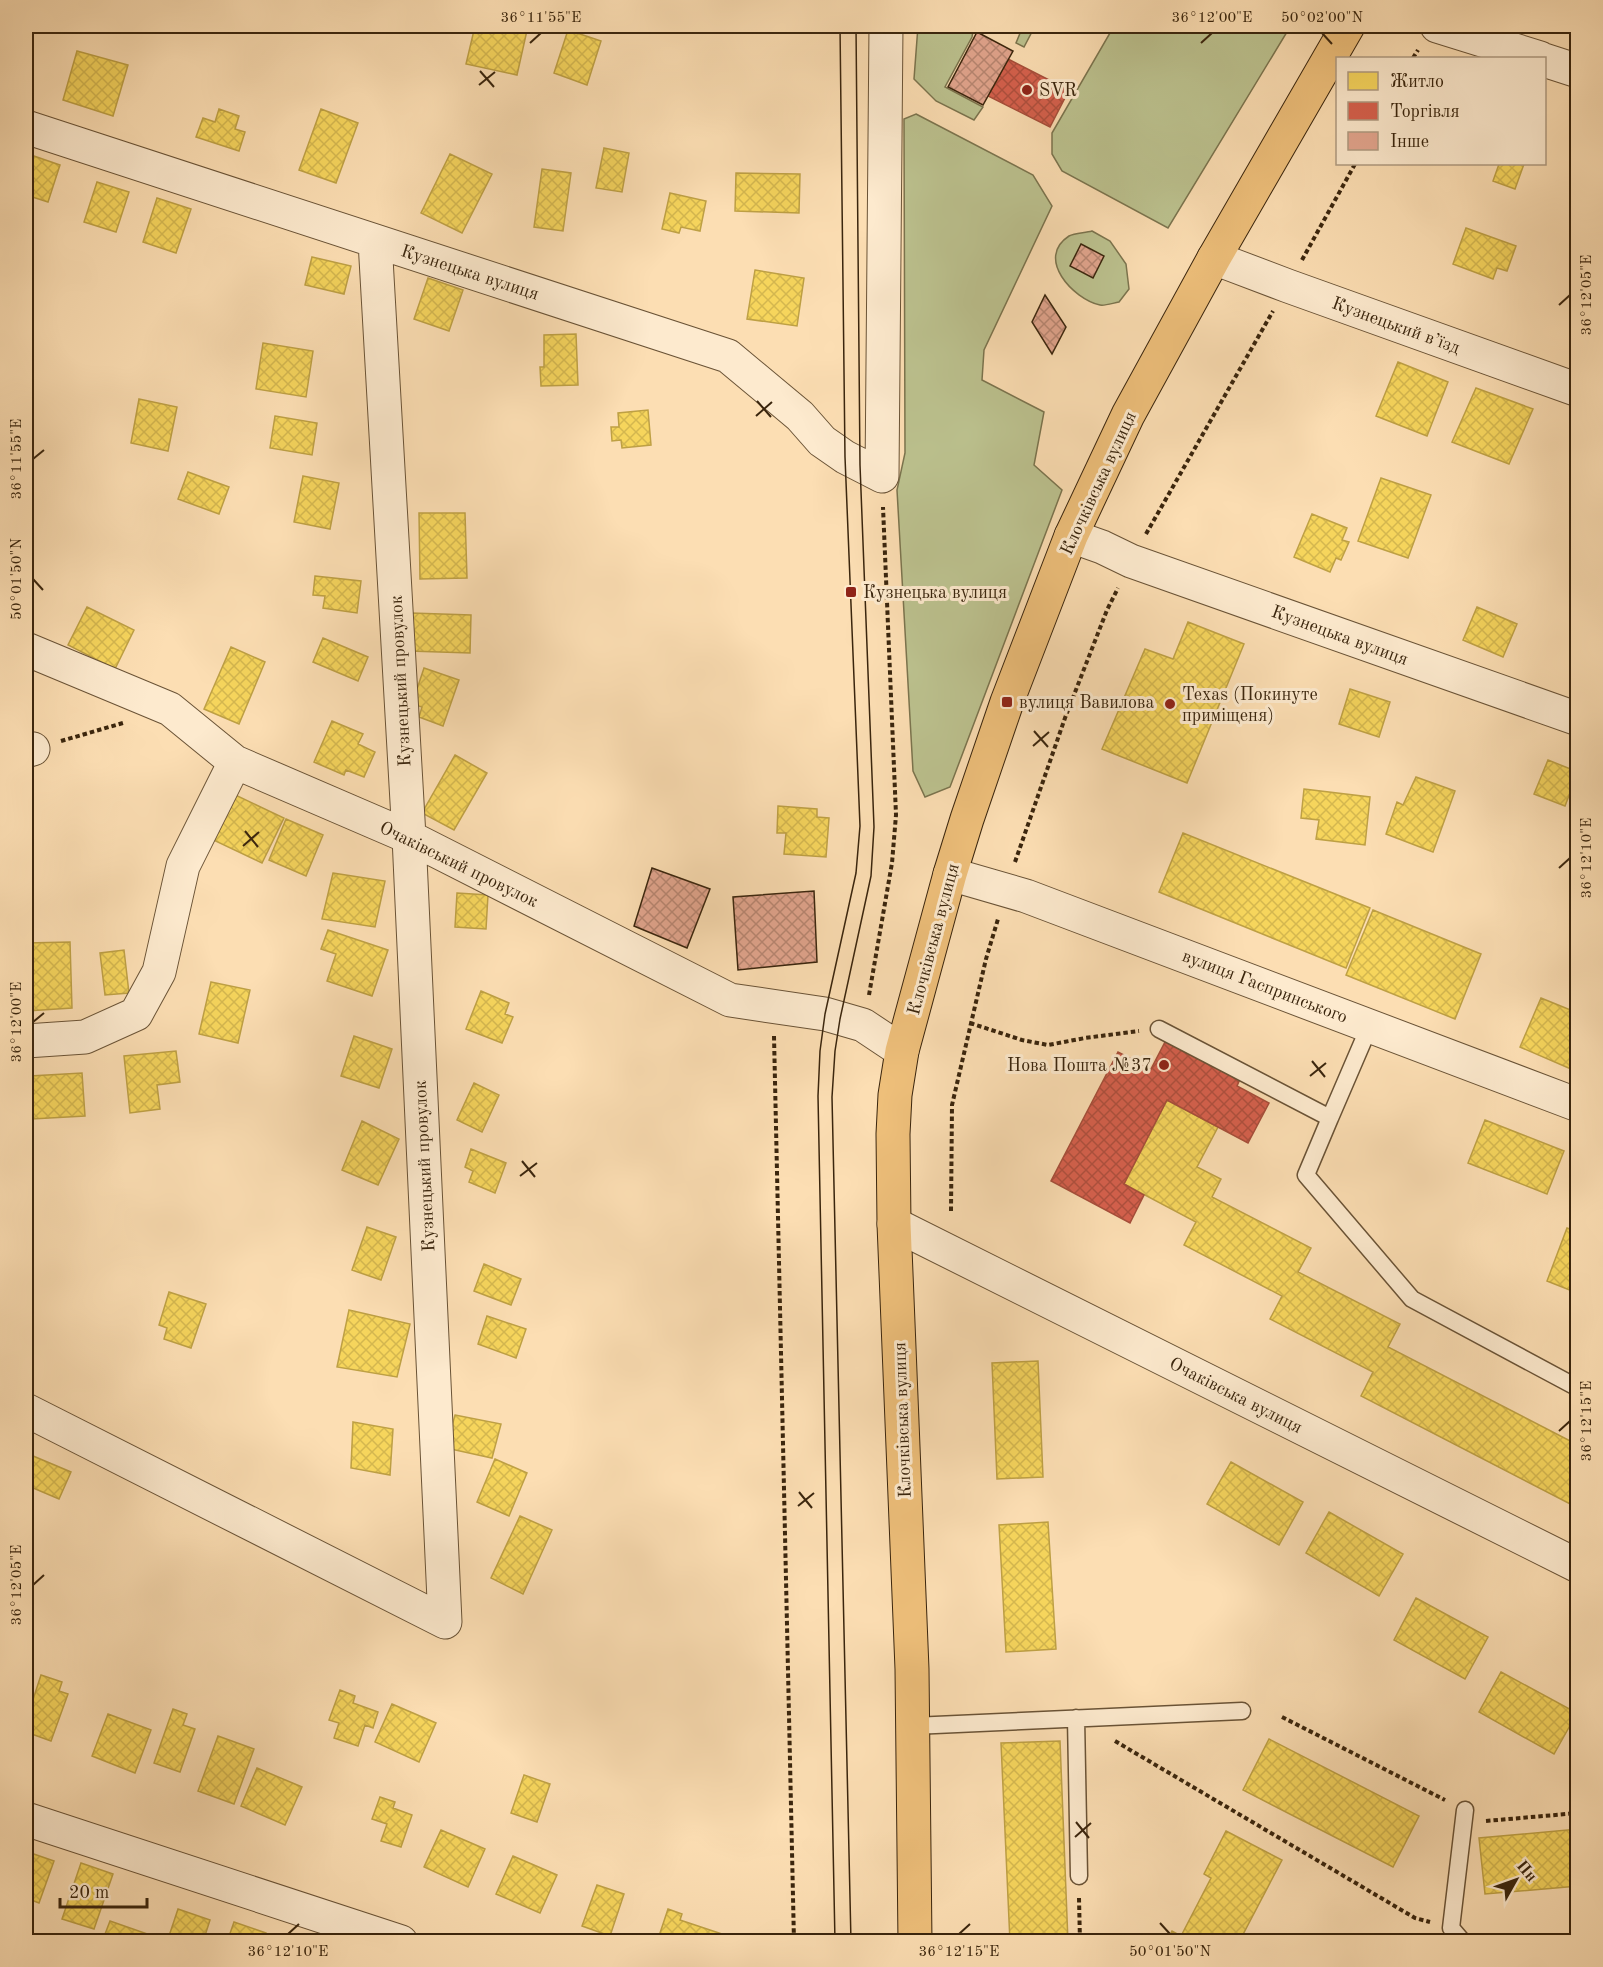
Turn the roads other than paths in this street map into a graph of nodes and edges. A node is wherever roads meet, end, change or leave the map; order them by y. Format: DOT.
graph roads {
  1 [pos="886,26"];
  2 [pos="1348,26"];
  3 [pos="1437,26"];
  4 [pos="1537,57"];
  5 [pos="1546,60"];
  6 [pos="1578,70"];
  7 [pos="26,127"];
  8 [pos="375,241"];
  9 [pos="1214,258"];
  10 [pos="1578,390"];
  11 [pos="1071,536"];
  12 [pos="26,649"];
  13 [pos="1578,719"];
  14 [pos="235,762"];
  15 [pos="409,837"];
  16 [pos="950,874"];
  17 [pos="1370,1025"];
  18 [pos="1159,1029"];
  19 [pos="26,1041"];
  20 [pos="902,1051"];
  21 [pos="1578,1105"];
  22 [pos="1330,1118"];
  23 [pos="894,1224"];
  24 [pos="1578,1388"];
  25 [pos="26,1410"];
  26 [pos="1578,1566"];
  27 [pos="1242,1711"];
  28 [pos="1076,1718"];
  29 [pos="913,1726"];
  30 [pos="1464,1810"];
  31 [pos="26,1819"];
  32 [pos="1079,1876"];
  33 [pos="400,1941"];
  34 [pos="915,1941"];
  35 [pos="1463,1941"];
  1 -- 8 [label="street, Кузнецька вулиця"];
  2 -- 9 [label="main road, Клочківська вулиця"];
  3 -- 4 [label="street"];
  5 -- 6 [label="street"];
  7 -- 8 [label="street, Кузнецька вулиця"];
  8 -- 15 [label="street, Кузнецький провулок"];
  9 -- 10 [label="street, Кузнецький в’їзд"];
  9 -- 11 [label="main road, Клочківська вулиця"];
  11 -- 13 [label="street, Кузнецька вулиця"];
  11 -- 16 [label="main road, Клочківська вулиця"];
  12 -- 14 [label="street, Очаківський провулок"];
  14 -- 15 [label="street, Очаківський провулок"];
  14 -- 19 [label="street"];
  15 -- 20 [label="street, Очаківський провулок"];
  15 -- 25 [label="street, Кузнецький провулок"];
  16 -- 17 [label="street, вулиця Гаспринського"];
  16 -- 20 [label="main road, Клочківська вулиця"];
  17 -- 21 [label="street, вулиця Гаспринського"];
  17 -- 22 [label="lane"];
  18 -- 22 [label="lane"];
  20 -- 23 [label="main road, Клочківська вулиця"];
  22 -- 24 [label="lane"];
  23 -- 26 [label="street, Очаківська вулиця"];
  23 -- 29 [label="main road, Клочківська вулиця"];
  27 -- 28 [label="lane"];
  28 -- 29 [label="lane"];
  28 -- 32 [label="lane"];
  29 -- 34 [label="main road, Клочківська вулиця"];
  30 -- 35 [label="lane"];
  31 -- 33 [label="street"];
}
